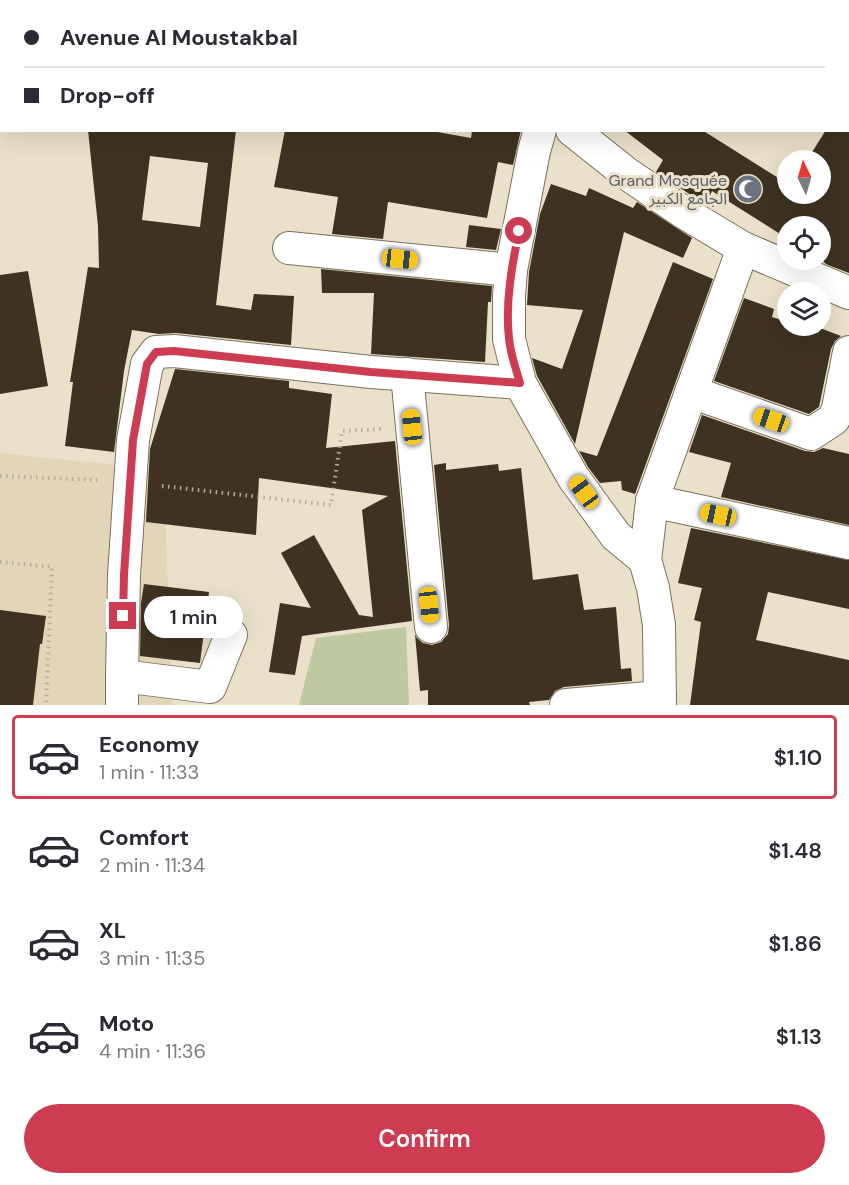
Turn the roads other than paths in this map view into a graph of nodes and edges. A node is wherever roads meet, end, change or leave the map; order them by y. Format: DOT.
graph roads {
  1 [pos="539,132"];
  2 [pos="575,132"];
  3 [pos="289,248"];
  4 [pos="743,248"];
  5 [pos="511,270"];
  6 [pos="849,293"];
  7 [pos="849,352"];
  8 [pos="407,374"];
  9 [pos="520,383"];
  10 [pos="691,392"];
  11 [pos="652,501"];
  12 [pos="849,543"];
  13 [pos="645,560"];
  14 [pos="431,627"];
  15 [pos="231,635"];
  16 [pos="122,691"];
  17 [pos="660,701"];
  18 [pos="566,705"];
  1 -- 5 [label="street"];
  2 -- 4 [label="street"];
  3 -- 5 [label="street"];
  4 -- 6 [label="street"];
  4 -- 10 [label="street"];
  5 -- 9 [label="street"];
  7 -- 10 [label="street"];
  8 -- 9 [label="street"];
  8 -- 14 [label="street"];
  8 -- 16 [label="street"];
  9 -- 13 [label="street"];
  10 -- 11 [label="street"];
  11 -- 12 [label="street"];
  11 -- 13 [label="street"];
  13 -- 17 [label="street"];
  15 -- 16 [label="street"];
  17 -- 18 [label="street"];
}
